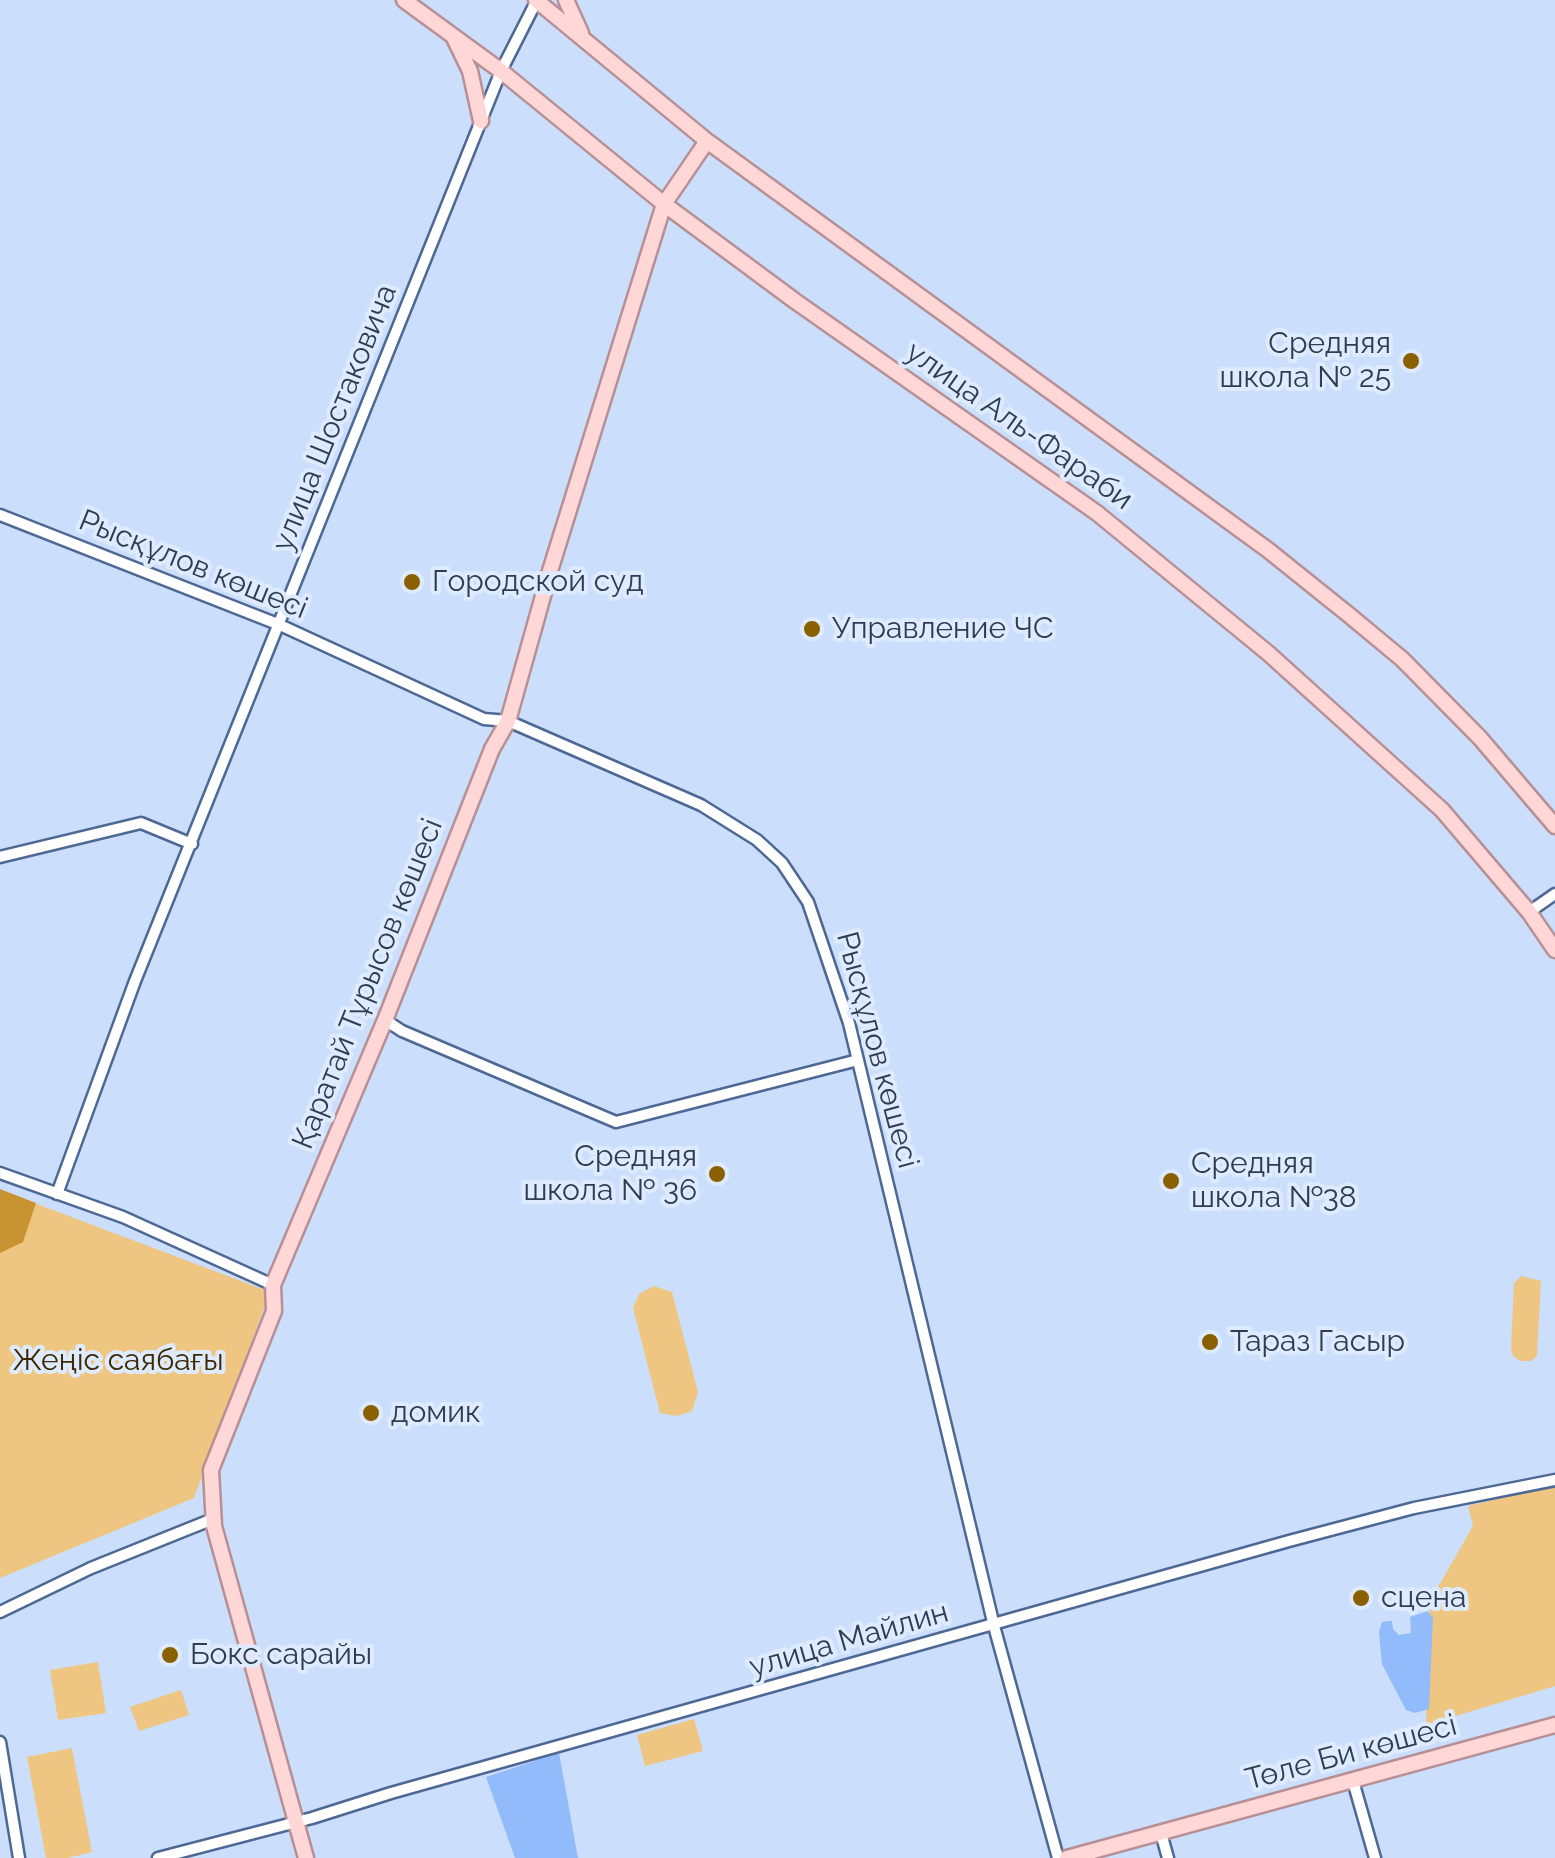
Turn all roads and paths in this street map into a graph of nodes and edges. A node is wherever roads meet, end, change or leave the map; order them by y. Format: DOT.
graph roads {
  1 [pos="404,0"];
  2 [pos="536,0"];
  3 [pos="566,0"];
  4 [pos="452,35"];
  5 [pos="587,42"];
  6 [pos="501,71"];
  7 [pos="481,121"];
  8 [pos="707,141"];
  9 [pos="664,204"];
  10 [pos="0,516"];
  11 [pos="280,625"];
  12 [pos="508,721"];
  13 [pos="1555,826"];
  14 [pos="192,844"];
  15 [pos="0,857"];
  16 [pos="1555,894"];
  17 [pos="1529,912"];
  18 [pos="1555,950"];
  19 [pos="385,1020"];
  20 [pos="858,1060"];
  21 [pos="0,1173"];
  22 [pos="57,1194"];
  23 [pos="273,1285"];
  24 [pos="1555,1480"];
  25 [pos="213,1519"];
  26 [pos="0,1612"];
  27 [pos="994,1626"];
  28 [pos="1555,1725"];
  29 [pos="0,1742"];
  30 [pos="1352,1781"];
  31 [pos="295,1822"];
  32 [pos="1161,1833"];
  33 [pos="19,1858"];
  34 [pos="158,1858"];
  35 [pos="306,1858"];
  36 [pos="1058,1858"];
  37 [pos="1067,1858"];
  38 [pos="1168,1858"];
  39 [pos="1375,1858"];
  1 -- 4 [label="main road, улица Аль-Фараби"];
  2 -- 5 [label="main road, улица Аль-Фараби"];
  2 -- 6 [label="street, улица Шостаковича"];
  3 -- 5 [label="main road"];
  4 -- 6 [label="main road, улица Аль-Фараби"];
  4 -- 7 [label="main road"];
  5 -- 8 [label="main road, улица Аль-Фараби"];
  6 -- 7 [label="street, улица Шостаковича"];
  6 -- 9 [label="main road, улица Аль-Фараби"];
  7 -- 11 [label="street, улица Шостаковича"];
  8 -- 9 [label="main road, Қаратай Тұрысов көшесі"];
  8 -- 13 [label="main road, улица Аль-Фараби"];
  9 -- 12 [label="main road, Қаратай Тұрысов көшесі"];
  9 -- 17 [label="main road, улица Аль-Фараби"];
  10 -- 11 [label="street, Рысқұлов көшесі"];
  11 -- 12 [label="street, Рысқұлов көшесі"];
  11 -- 14 [label="street, улица Шостаковича"];
  12 -- 19 [label="main road, Қаратай Тұрысов көшесі"];
  12 -- 20 [label="street, Рысқұлов көшесі"];
  14 -- 15 [label="street"];
  14 -- 22 [label="street, улица Шостаковича"];
  16 -- 17 [label="street"];
  17 -- 18 [label="main road, улица Аль-Фараби"];
  19 -- 20 [label="street"];
  19 -- 23 [label="main road, Қаратай Тұрысов көшесі"];
  20 -- 27 [label="street, Рысқұлов көшесі"];
  21 -- 22 [label="street"];
  22 -- 23 [label="street"];
  23 -- 25 [label="main road, Қаратай Тұрысов көшесі"];
  24 -- 27 [label="street, улица Майлин"];
  25 -- 26 [label="street"];
  25 -- 31 [label="main road, Қаратай Тұрысов көшесі"];
  27 -- 31 [label="street, улица Майлин"];
  27 -- 36 [label="street, Рысқұлов көшесі"];
  28 -- 30 [label="main road, Төле Би көшесі"];
  29 -- 33 [label="street"];
  30 -- 32 [label="main road, Төле Би көшесі"];
  30 -- 39 [label="street"];
  31 -- 34 [label="street, улица Майлин"];
  31 -- 35 [label="main road, Қаратай Тұрысов көшесі"];
  32 -- 37 [label="main road, Төле Би көшесі"];
  32 -- 38 [label="street"];
}
